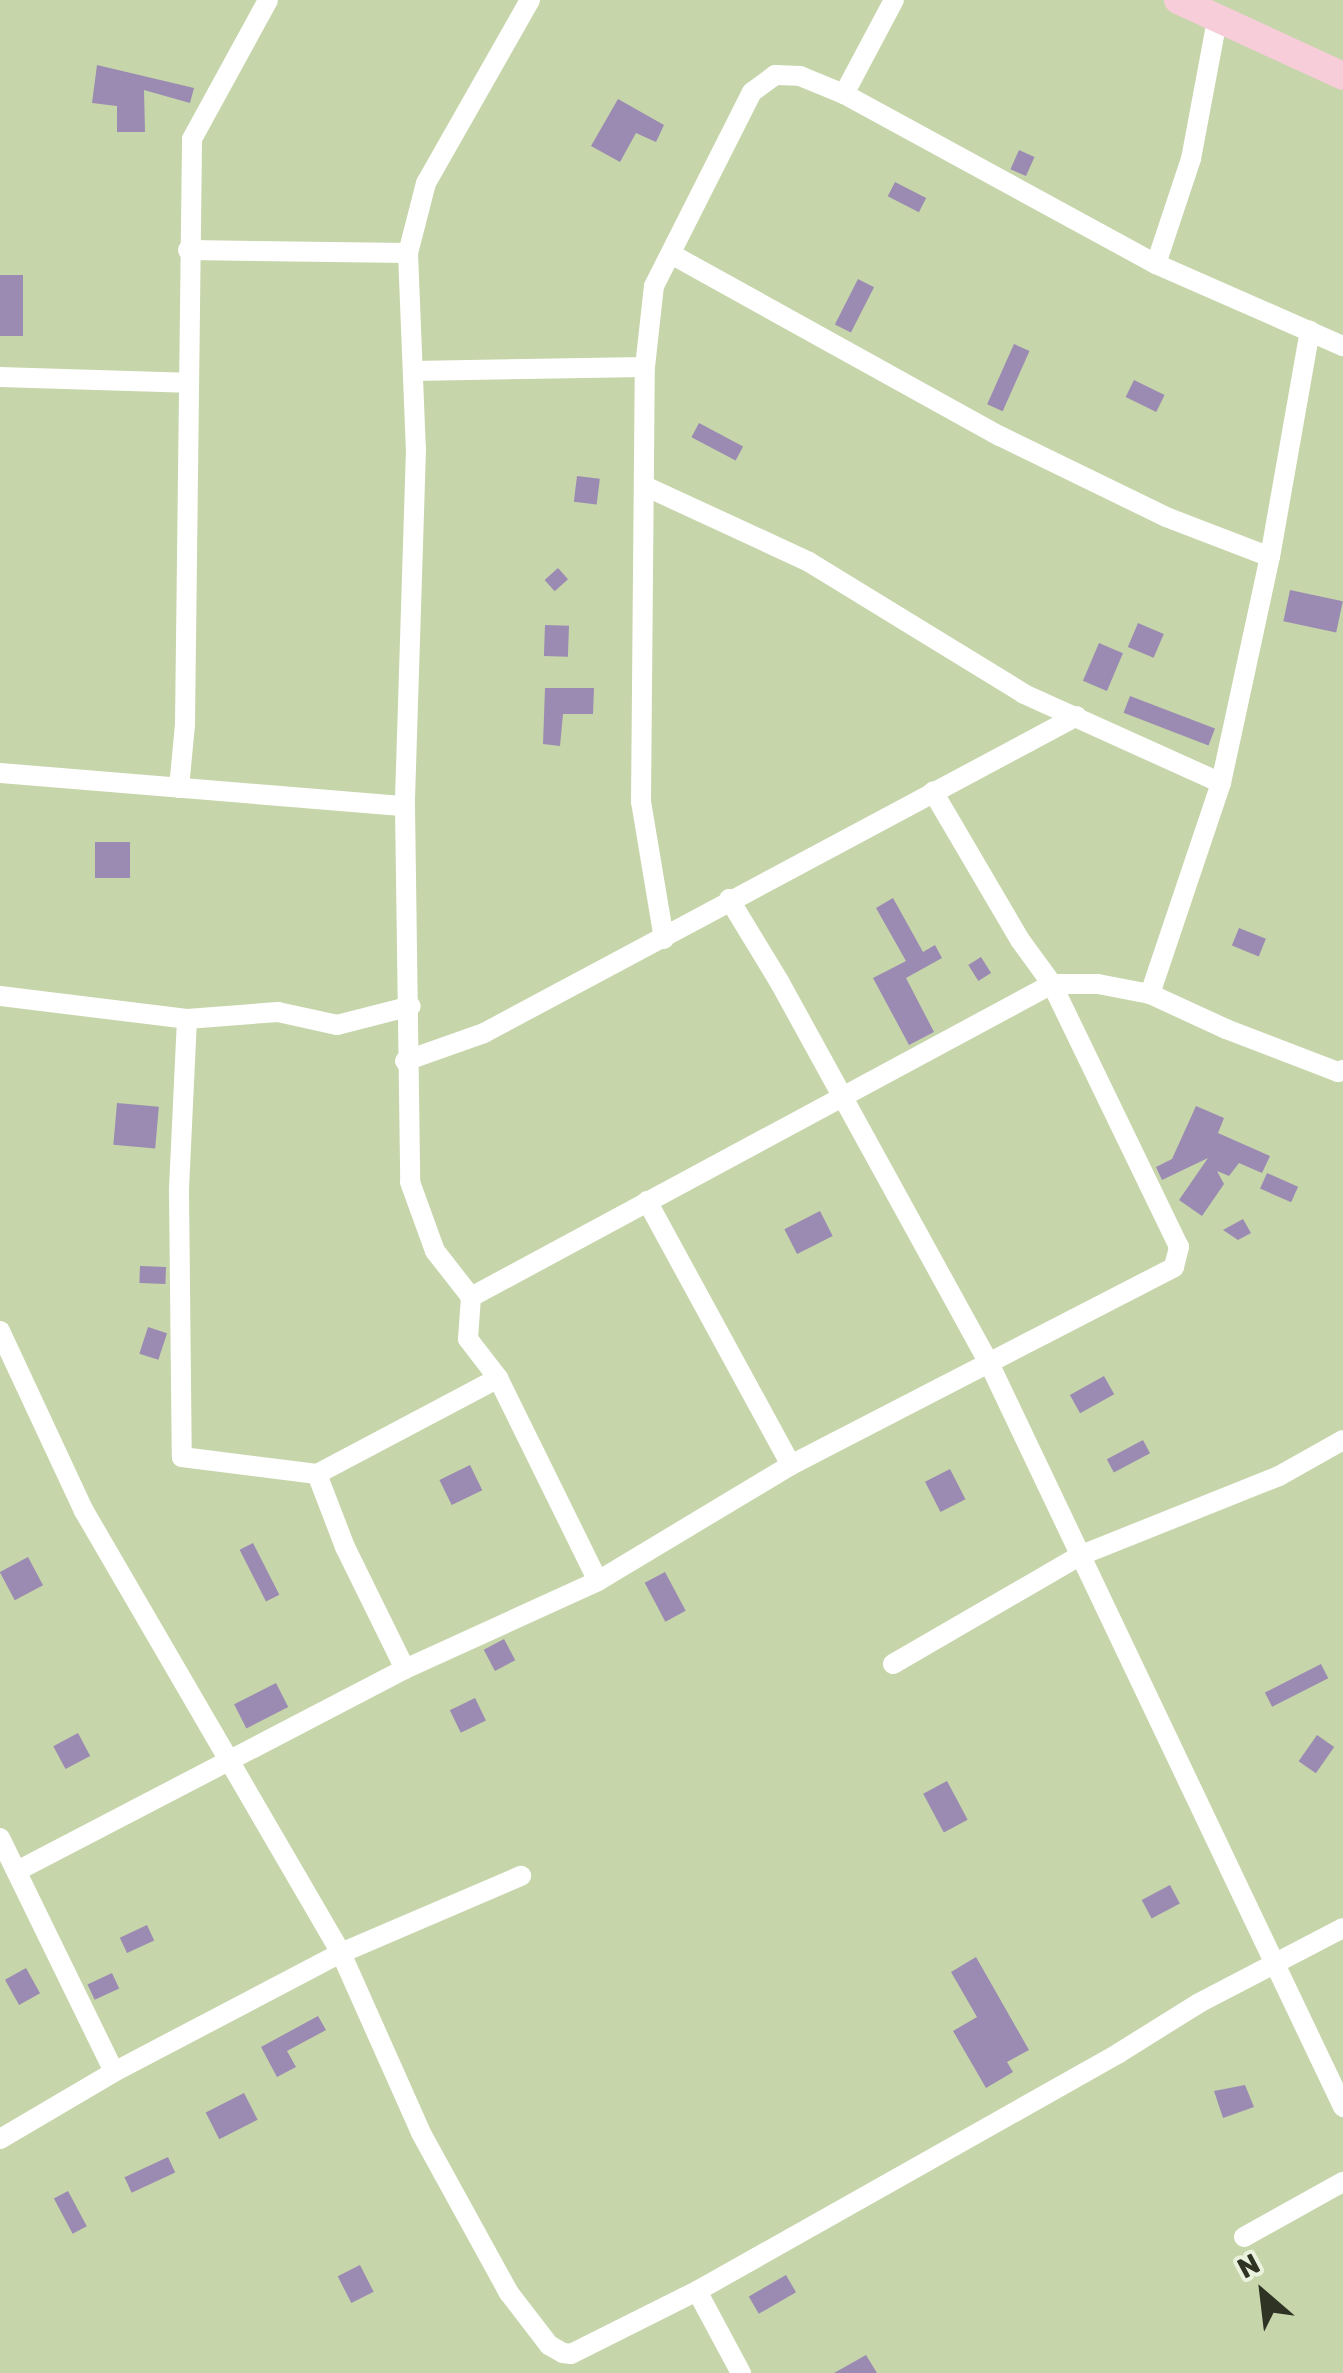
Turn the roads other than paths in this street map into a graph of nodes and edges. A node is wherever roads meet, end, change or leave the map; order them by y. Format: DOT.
graph roads {
  1 [pos="268,0"];
  2 [pos="530,0"];
  3 [pos="894,0"];
  4 [pos="1178,0"];
  5 [pos="1217,20"];
  6 [pos="1343,76"];
  7 [pos="844,94"];
  8 [pos="188,250"];
  9 [pos="408,253"];
  10 [pos="671,254"];
  11 [pos="1156,264"];
  12 [pos="1310,331"];
  13 [pos="1343,346"];
  14 [pos="645,368"];
  15 [pos="413,371"];
  16 [pos="0,378"];
  17 [pos="186,383"];
  18 [pos="646,486"];
  19 [pos="1270,557"];
  20 [pos="1077,716"];
  21 [pos="0,773"];
  22 [pos="1220,783"];
  23 [pos="179,788"];
  24 [pos="932,792"];
  25 [pos="405,806"];
  26 [pos="729,899"];
  27 [pos="664,939"];
  28 [pos="1052,984"];
  29 [pos="1150,994"];
  30 [pos="0,996"];
  31 [pos="411,1006"];
  32 [pos="187,1020"];
  33 [pos="405,1061"];
  34 [pos="1343,1070"];
  35 [pos="844,1099"];
  36 [pos="647,1201"];
  37 [pos="471,1297"];
  38 [pos="0,1331"];
  39 [pos="989,1363"];
  40 [pos="498,1378"];
  41 [pos="1343,1440"];
  42 [pos="791,1465"];
  43 [pos="318,1474"];
  44 [pos="1079,1556"];
  45 [pos="598,1581"];
  46 [pos="893,1664"];
  47 [pos="405,1669"];
  48 [pos="233,1760"];
  49 [pos="0,1838"];
  50 [pos="16,1871"];
  51 [pos="521,1876"];
  52 [pos="1343,1928"];
  53 [pos="341,1953"];
  54 [pos="1276,1964"];
  55 [pos="114,2072"];
  56 [pos="1343,2107"];
  57 [pos="0,2139"];
  58 [pos="1343,2182"];
  59 [pos="1244,2237"];
  60 [pos="697,2291"];
  61 [pos="741,2373"];
  1 -- 8 [label="street"];
  2 -- 9 [label="street"];
  3 -- 7 [label="street"];
  4 -- 5 [label="street"];
  5 -- 6 [label="street"];
  5 -- 11 [label="street"];
  7 -- 10 [label="street"];
  7 -- 11 [label="street"];
  8 -- 9 [label="street"];
  8 -- 17 [label="street"];
  9 -- 15 [label="street"];
  10 -- 14 [label="street"];
  10 -- 19 [label="street"];
  11 -- 12 [label="street"];
  12 -- 13 [label="street"];
  12 -- 19 [label="street"];
  14 -- 15 [label="street"];
  14 -- 18 [label="street"];
  15 -- 25 [label="street"];
  16 -- 17 [label="street"];
  17 -- 23 [label="street"];
  18 -- 20 [label="street"];
  18 -- 27 [label="street"];
  19 -- 22 [label="street"];
  20 -- 22 [label="street"];
  20 -- 24 [label="street"];
  21 -- 23 [label="street"];
  22 -- 29 [label="street"];
  23 -- 25 [label="street"];
  24 -- 26 [label="street"];
  24 -- 28 [label="street"];
  25 -- 31 [label="street"];
  26 -- 27 [label="street"];
  26 -- 35 [label="street"];
  27 -- 33 [label="street"];
  28 -- 29 [label="street"];
  28 -- 35 [label="street"];
  28 -- 39 [label="street"];
  29 -- 34 [label="street"];
  30 -- 32 [label="street"];
  31 -- 32 [label="street"];
  31 -- 33 [label="street"];
  32 -- 43 [label="street"];
  33 -- 37 [label="street"];
  35 -- 36 [label="street"];
  35 -- 39 [label="street"];
  36 -- 37 [label="street"];
  36 -- 42 [label="street"];
  37 -- 40 [label="street"];
  38 -- 48 [label="street"];
  39 -- 42 [label="street"];
  39 -- 44 [label="street"];
  40 -- 43 [label="street"];
  40 -- 45 [label="street"];
  41 -- 44 [label="street"];
  42 -- 45 [label="street"];
  43 -- 47 [label="street"];
  44 -- 46 [label="street"];
  44 -- 54 [label="street"];
  45 -- 47 [label="street"];
  47 -- 48 [label="street"];
  48 -- 50 [label="street"];
  48 -- 53 [label="street"];
  49 -- 50 [label="street"];
  50 -- 55 [label="street"];
  51 -- 53 [label="street"];
  52 -- 54 [label="street"];
  53 -- 55 [label="street"];
  53 -- 60 [label="street"];
  54 -- 56 [label="street"];
  54 -- 60 [label="street"];
  55 -- 57 [label="street"];
  58 -- 59 [label="street"];
  60 -- 61 [label="street"];
}
